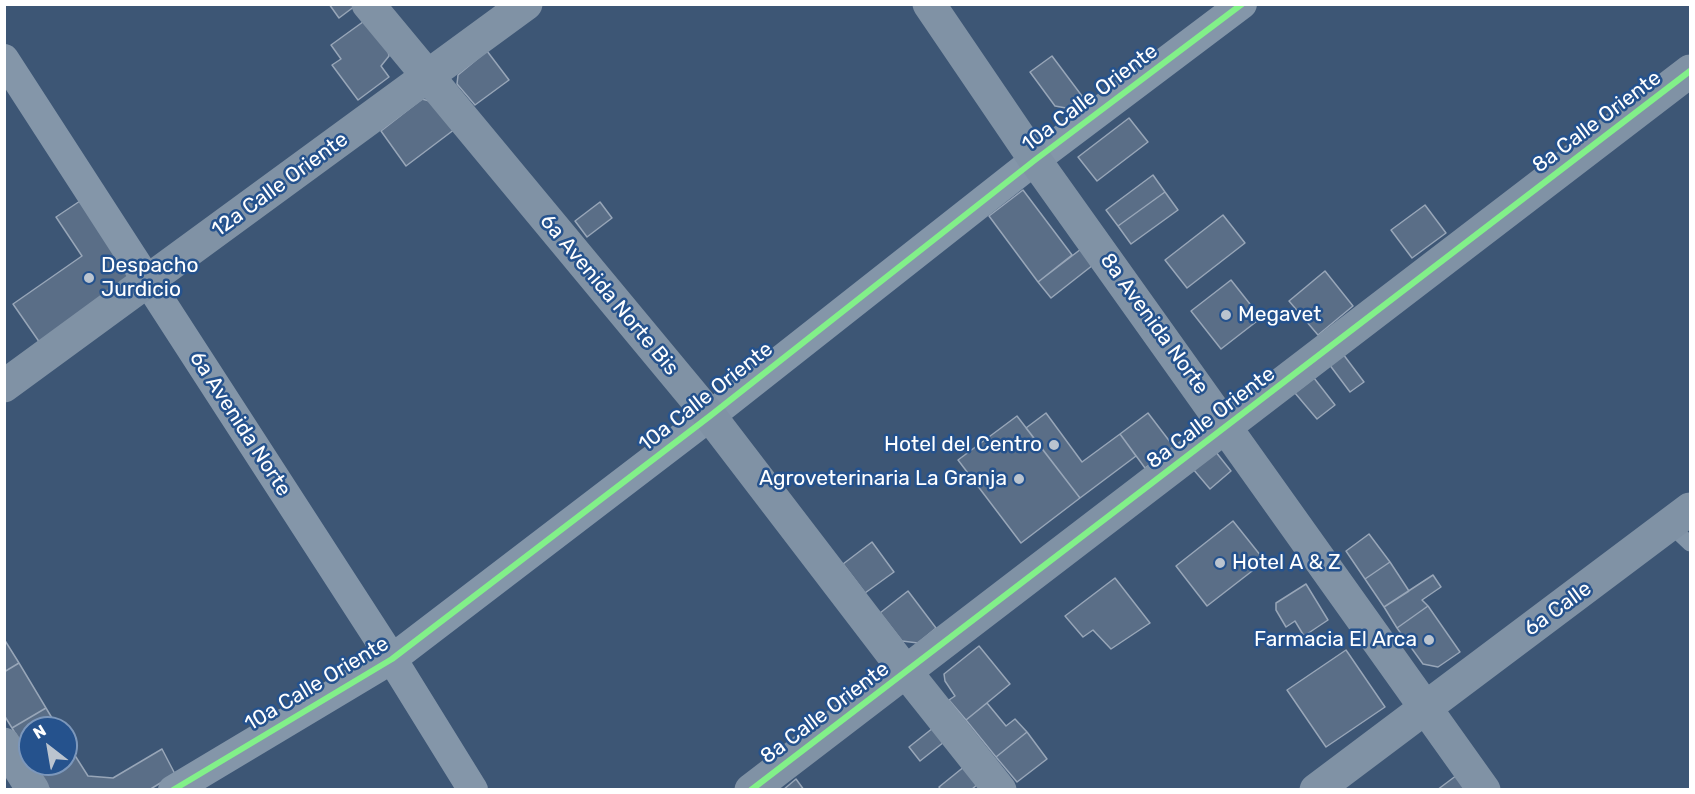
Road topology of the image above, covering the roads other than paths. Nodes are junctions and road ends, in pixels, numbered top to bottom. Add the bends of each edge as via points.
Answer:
1 (368, 4) edge
2 (526, 4) edge
3 (929, 4) edge
4 (1242, 4) edge
5 (4, 59) edge
6 (1690, 71) edge
7 (428, 76) junction
8 (1035, 160) junction
9 (148, 282) junction
10 (4, 386) edge
11 (710, 416) junction
12 (1228, 426) junction
13 (1684, 526) edge
14 (393, 659) junction
15 (906, 672) junction
16 (1425, 707) junction
17 (4, 744) edge
18 (33, 789) edge
19 (173, 789) edge
20 (473, 789) edge
21 (751, 789) edge
22 (1000, 789) edge
23 (1316, 789) edge
24 (1485, 789) edge

1 - 7 street, 6a Avenida Norte Bis
2 - 7 street, 12a Calle Oriente
3 - 8 street, 8a Avenida Norte
4 - 8 street, 10a Calle Oriente
5 - 9 street, 6a Avenida Norte
6 - 12 street, 8a Calle Oriente
7 - 9 street, 12a Calle Oriente
7 - 11 street, 6a Avenida Norte Bis
8 - 11 street, 10a Calle Oriente
8 - 12 street, 8a Avenida Norte
9 - 10 street, 12a Calle Oriente
9 - 14 street, 6a Avenida Norte
11 - 14 street, 10a Calle Oriente
11 - 15 street, 6a Avenida Norte Bis
12 - 15 street, 8a Calle Oriente
12 - 16 street, 8a Avenida Norte
13 - 16 street, 6a Calle
14 - 19 street, 10a Calle Oriente
14 - 20 street, 6a Avenida Norte
15 - 21 street, 8a Calle Oriente
15 - 22 street, 6a Avenida Norte Bis
16 - 23 street, 6a Calle
16 - 24 street, 8a Avenida Norte
17 - 18 street

